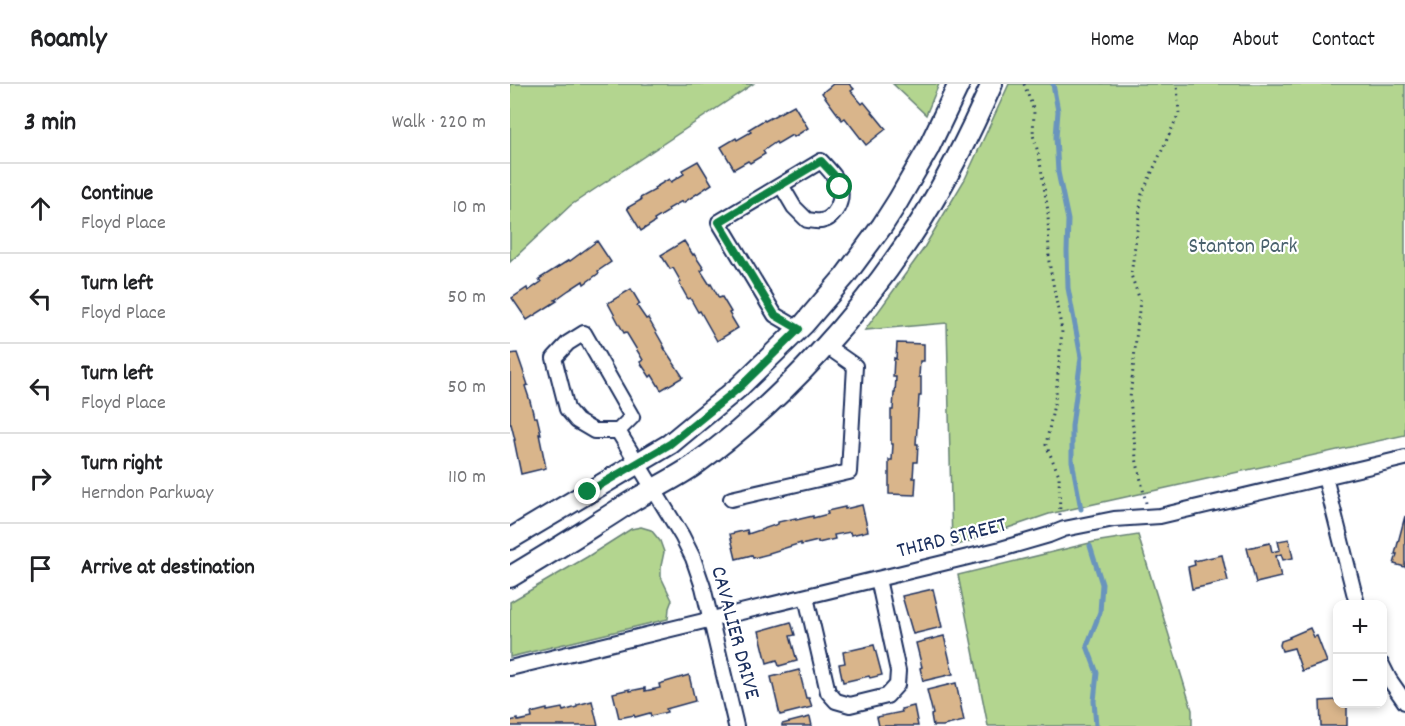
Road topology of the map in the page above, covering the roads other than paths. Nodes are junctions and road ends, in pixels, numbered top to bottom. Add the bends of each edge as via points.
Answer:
1 (959, 84) edge
2 (992, 84) edge
3 (781, 185) junction
4 (799, 329) junction
5 (825, 345) junction
6 (618, 431) junction
7 (1405, 458) edge
8 (638, 464) junction
9 (1325, 477) junction
10 (654, 490) junction
11 (731, 499) dead end
12 (510, 539) edge
13 (510, 577) edge
14 (878, 579) junction
15 (806, 597) junction
16 (1356, 600) edge
17 (711, 618) junction
18 (510, 668) edge
19 (1387, 674) edge
20 (1405, 702) edge
21 (736, 726) edge

1 - 4 main road via 928,148 882,226
2 - 5 main road via 922,219 874,288
3 - 3 street via 807,220 823,221 835,213 841,202 840,187 821,161
3 - 4 street via 719,222 775,315
4 - 8 main road via 717,407
5 - 10 main road via 785,388 716,448
5 - 11 street via 855,366 849,472
6 - 6 street via 632,417 584,333 554,358 567,409 594,431
6 - 8 street, CAVALIER DRIVE
7 - 9 street, THIRD STREET
8 - 10 street, CAVALIER DRIVE
8 - 12 main road
9 - 14 street, THIRD STREET via 1160,516 1114,519 1064,529
9 - 16 street
10 - 13 main road
10 - 17 street, CAVALIER DRIVE via 693,558
14 - 15 street, THIRD STREET
14 - 15 street via 898,671 897,685 887,696 850,705 836,701 828,692
15 - 17 street, THIRD STREET
17 - 18 street, THIRD STREET
17 - 21 street, CAVALIER DRIVE
19 - 20 street

